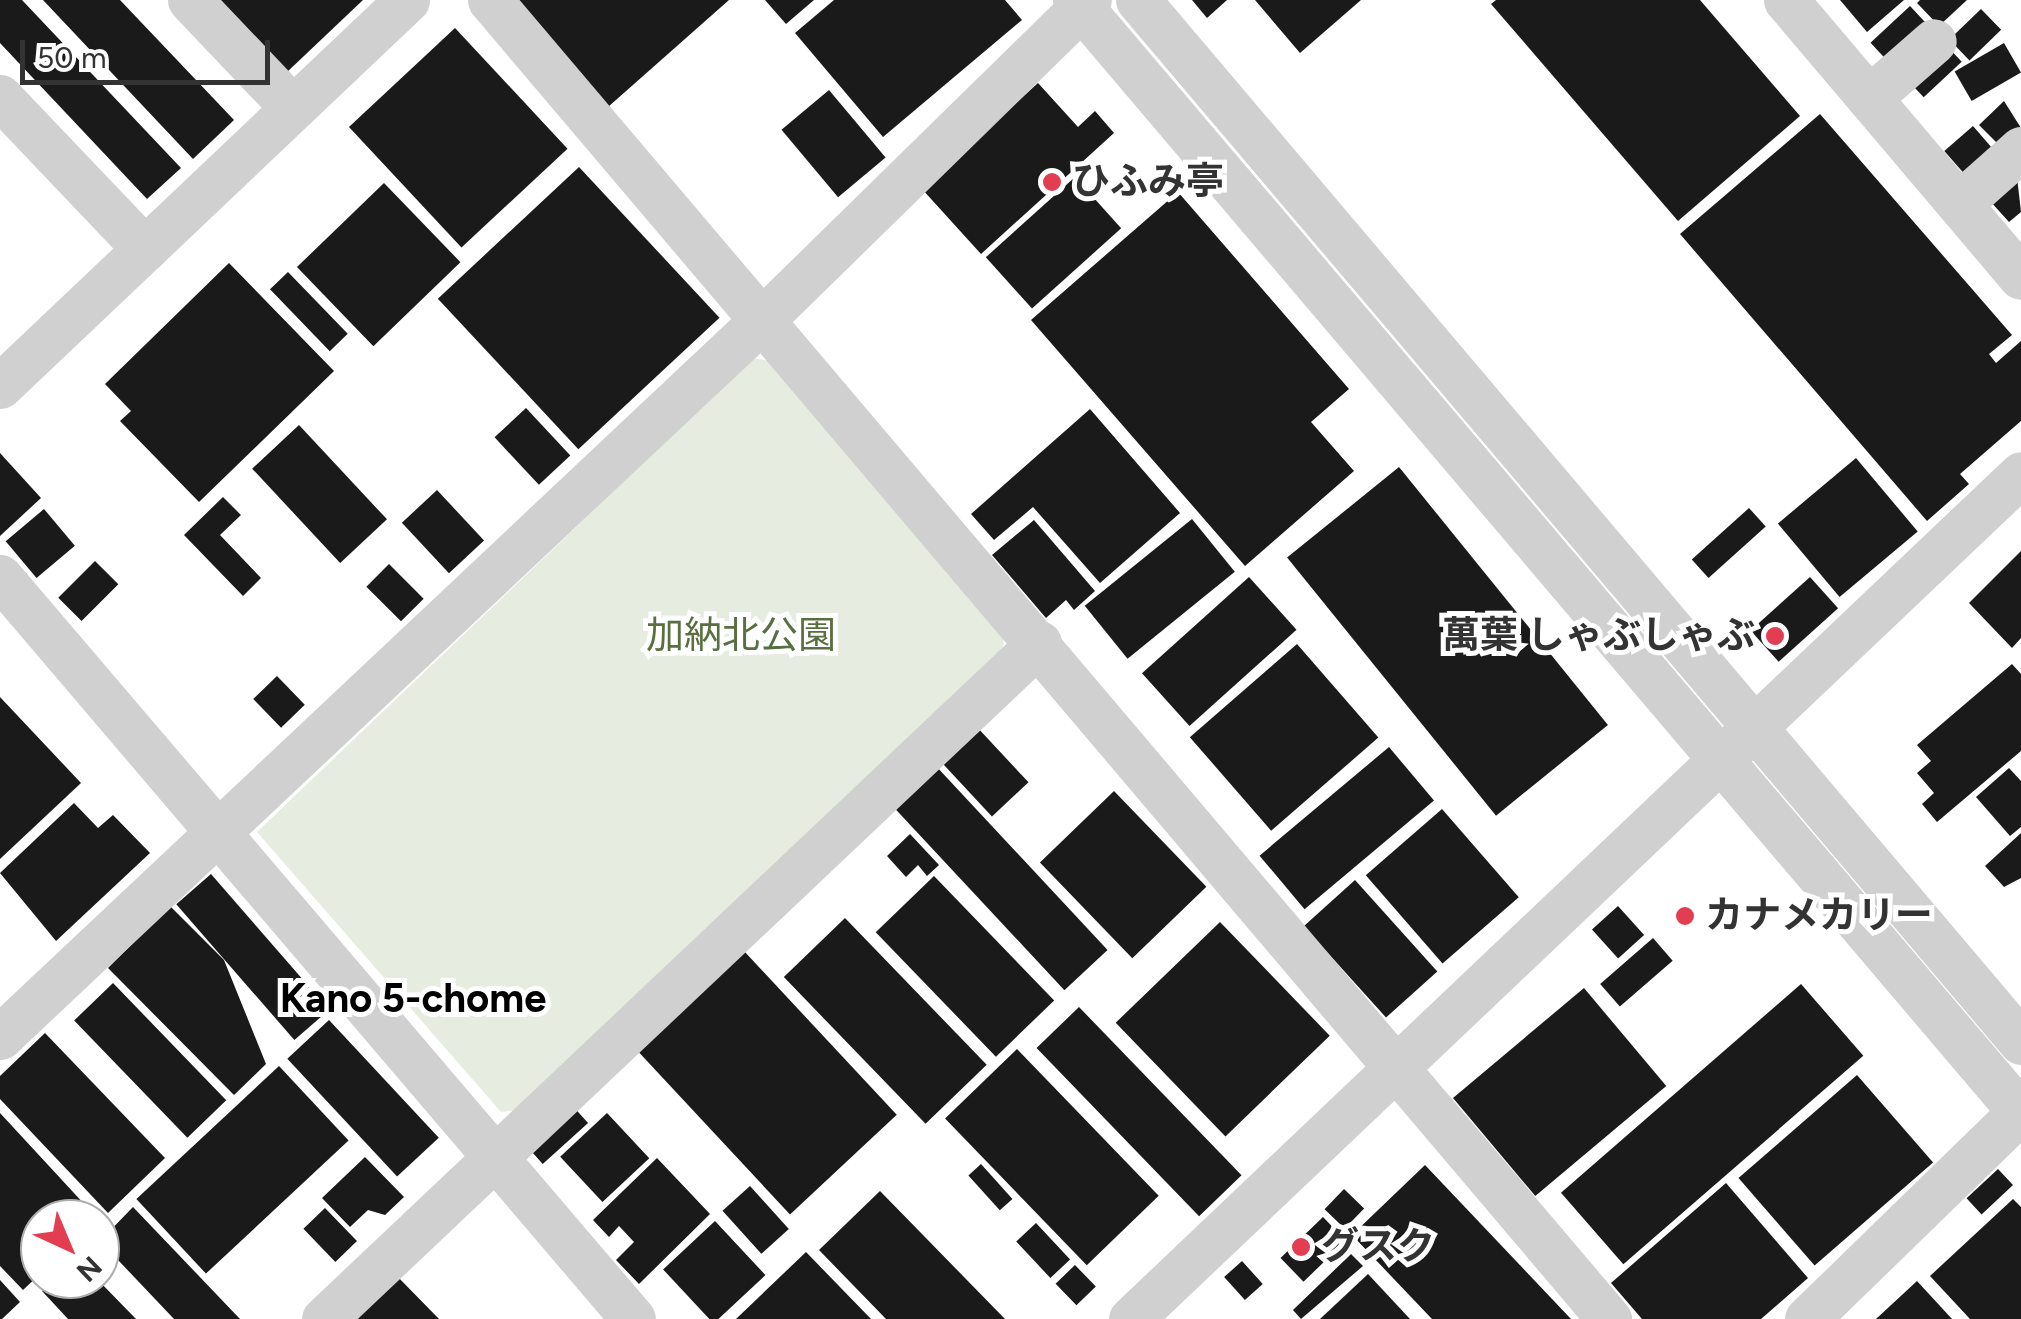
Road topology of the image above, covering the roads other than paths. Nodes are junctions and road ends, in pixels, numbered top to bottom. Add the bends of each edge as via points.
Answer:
1 (190, 0) edge
2 (406, 0) edge
3 (490, 0) edge
4 (1138, 0) edge
5 (1786, 0) edge
6 (1082, 2) edge
7 (1934, 41) dead end
8 (0, 97) edge
9 (1868, 98) junction
10 (293, 108) junction
11 (2021, 149) edge
12 (1959, 204) junction
13 (145, 248) junction
14 (2021, 278) edge
15 (763, 319) junction
16 (0, 386) edge
17 (2021, 474) edge
18 (0, 577) edge
19 (1039, 643) junction
20 (1754, 729) junction
21 (1721, 758) junction
22 (216, 834) junction
23 (0, 1037) edge
24 (2021, 1042) edge
25 (1397, 1064) junction
26 (2021, 1112) edge
27 (496, 1156) junction
28 (324, 1319) edge
29 (633, 1319) edge
30 (1131, 1319) edge
31 (1610, 1319) edge
32 (1807, 1319) edge

1 - 10 street
2 - 10 street
3 - 15 street
4 - 20 street
5 - 9 street
6 - 15 street
6 - 21 street
7 - 9 street
8 - 13 street
9 - 12 street
10 - 13 street
11 - 12 street
12 - 14 street
13 - 16 street
15 - 19 street
15 - 22 street
17 - 20 street
18 - 22 street
19 - 25 street
19 - 27 street
20 - 21 street
20 - 24 street
21 - 25 street
21 - 26 street
22 - 23 street
22 - 27 street
25 - 30 street
25 - 31 street
26 - 32 street
27 - 28 street
27 - 29 street

